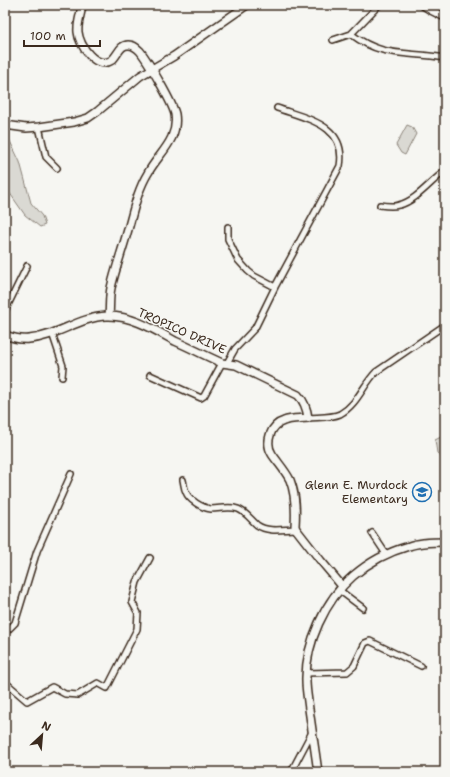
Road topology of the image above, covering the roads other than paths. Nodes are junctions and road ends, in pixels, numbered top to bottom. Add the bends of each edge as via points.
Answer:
1 (82, 5) edge
2 (246, 5) edge
3 (380, 5) edge
4 (423, 5) edge
5 (445, 17) edge
6 (351, 34) junction
7 (333, 40) dead end
8 (445, 58) edge
9 (152, 69) junction
10 (277, 108) dead end
11 (5, 125) edge
12 (39, 127) junction
13 (57, 168) dead end
14 (445, 171) edge
15 (380, 205) dead end
16 (228, 226) dead end
17 (27, 266) dead end
18 (275, 287) junction
19 (5, 294) edge
20 (12, 297) junction
21 (5, 312) edge
22 (109, 316) junction
23 (445, 325) edge
24 (52, 333) junction
25 (5, 335) edge
26 (224, 363) junction
27 (150, 375) dead end
28 (62, 376) dead end
29 (308, 418) junction
30 (71, 474) dead end
31 (183, 480) dead end
32 (296, 529) junction
33 (372, 533) dead end
34 (445, 542) edge
35 (386, 554) junction
36 (150, 558) dead end
37 (341, 588) junction
38 (363, 608) dead end
39 (5, 633) edge
40 (421, 666) dead end
41 (307, 673) junction
42 (5, 682) edge
43 (312, 732) junction
44 (291, 772) edge
45 (318, 772) edge

1 - 9 street via 78,31 89,55 105,63 124,46 133,45
2 - 9 street
3 - 6 street
4 - 5 street
6 - 7 street
6 - 8 street via 365,44 384,52
9 - 12 street via 88,118
9 - 22 street via 173,107 175,122 168,147 148,173 137,197 111,289
10 - 18 street via 327,128 338,142 341,156 338,171
11 - 12 street
12 - 13 street via 46,157
14 - 15 street via 399,206
16 - 18 street via 228,239 238,260 254,276
17 - 20 street
18 - 26 street via 255,328
19 - 20 street
20 - 21 street
22 - 24 street, TROPICO DRIVE via 87,319
22 - 26 street, TROPICO DRIVE via 145,325
23 - 29 street via 376,372 351,406 340,414
24 - 25 street, TROPICO DRIVE via 28,339 16,339
24 - 28 street via 63,366
26 - 27 street via 201,398
26 - 29 street, TROPICO DRIVE via 236,365 298,396 307,408
29 - 32 street via 280,422 274,427 269,438 272,454 287,474 293,488
30 - 39 street via 37,551 15,623
31 - 32 street via 188,496 203,506 210,509 238,509 257,525 269,530
32 - 37 street
33 - 35 street
34 - 35 street via 410,545
35 - 37 street via 372,561
36 - 42 street via 138,582 132,602 138,612 137,630 107,688 98,683 78,695 64,694 52,687 27,701
37 - 38 street
37 - 41 street via 322,616 312,639
40 - 41 street via 370,641 365,643 354,666 347,672
41 - 43 street
43 - 44 street
43 - 45 street

